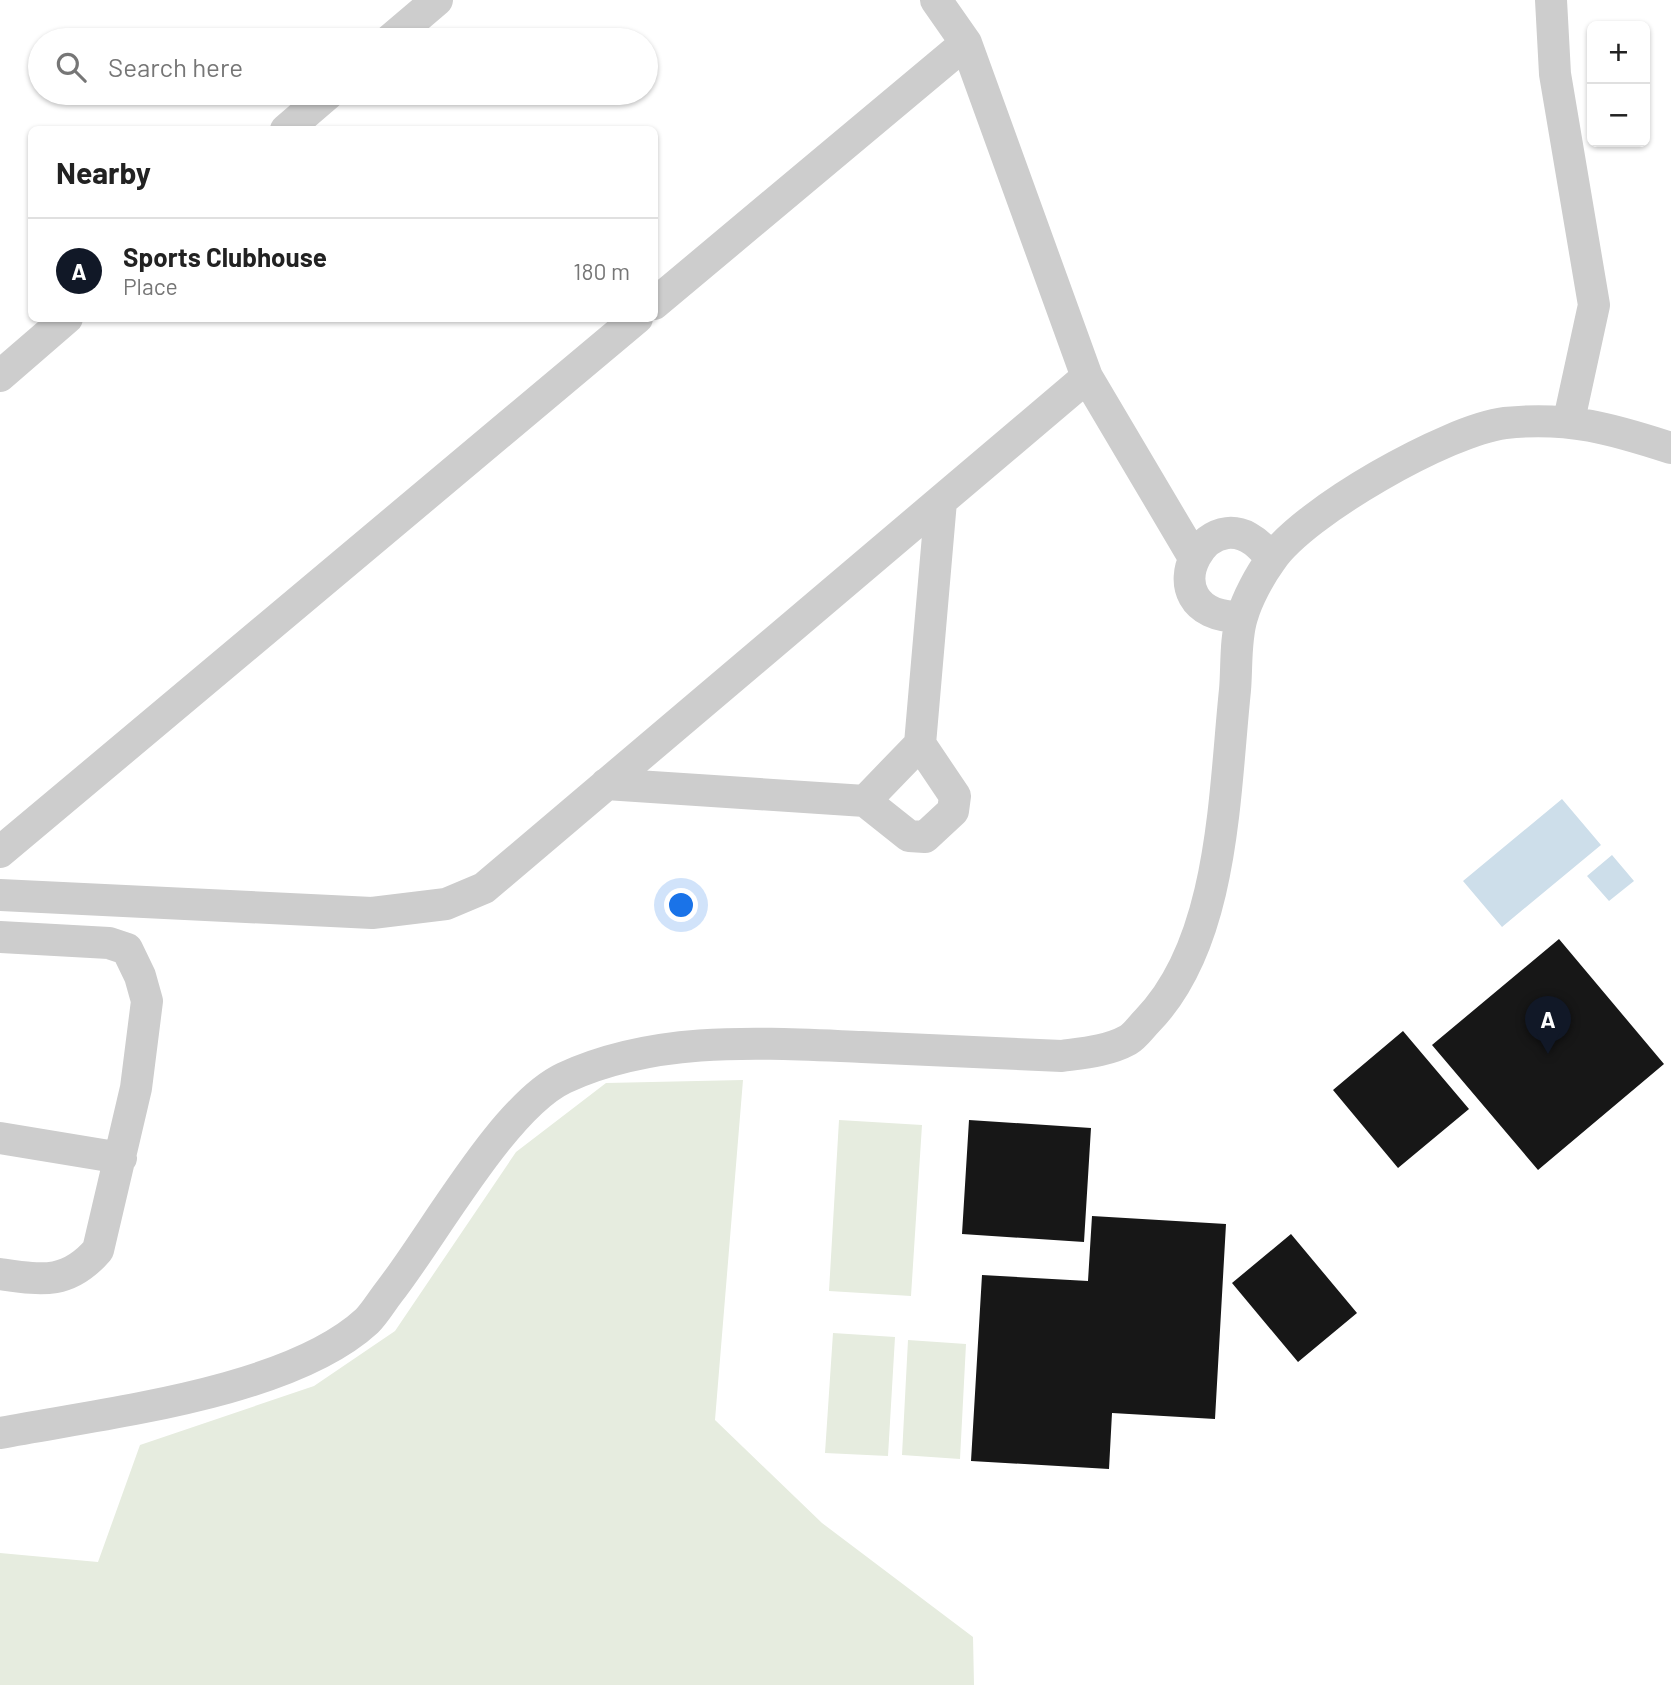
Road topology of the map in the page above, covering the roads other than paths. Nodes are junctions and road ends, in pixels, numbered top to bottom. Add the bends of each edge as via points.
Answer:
1 (437, 0) edge
2 (936, 0) edge
3 (1551, 0) edge
4 (404, 28) edge
5 (966, 43) junction
6 (315, 105) edge
7 (291, 126) edge
8 (658, 301) edge
9 (62, 322) edge
10 (633, 322) edge
11 (0, 376) edge
12 (1087, 377) junction
13 (1569, 420) junction
14 (1671, 448) edge
15 (941, 501) junction
16 (1193, 556) junction
17 (1271, 559) junction
18 (1241, 617) junction
19 (920, 744) junction
20 (606, 784) junction
21 (865, 801) junction
22 (0, 852) edge
23 (0, 895) edge
24 (0, 937) edge
25 (0, 1138) edge
26 (121, 1158) junction
27 (0, 1273) edge
28 (0, 1433) edge

1 - 4 street
2 - 5 street
3 - 13 street via 1555,74 1594,305
5 - 8 street
5 - 12 street
6 - 7 street
9 - 11 street
10 - 22 street
12 - 15 street
12 - 16 street
13 - 14 street
13 - 17 street via 1503,424 1449,441 1344,498
15 - 19 street
15 - 20 street
16 - 17 street via 1205,541 1223,533 1242,534 1260,543
16 - 18 street via 1188,575 1192,593 1204,609 1222,617
17 - 18 street
18 - 28 street via 1218,859 1181,978 1129,1039 1098,1051 1062,1056 785,1044 682,1046 612,1058 560,1080 517,1113 367,1321 302,1364 222,1388
19 - 21 street
19 - 21 street via 955,796 953,811 925,837 909,836
20 - 21 street
20 - 23 street via 484,888 446,904 372,913
24 - 26 street via 109,943 127,949 147,1001
25 - 26 street
26 - 27 street via 98,1250 84,1266 60,1277 36,1279

